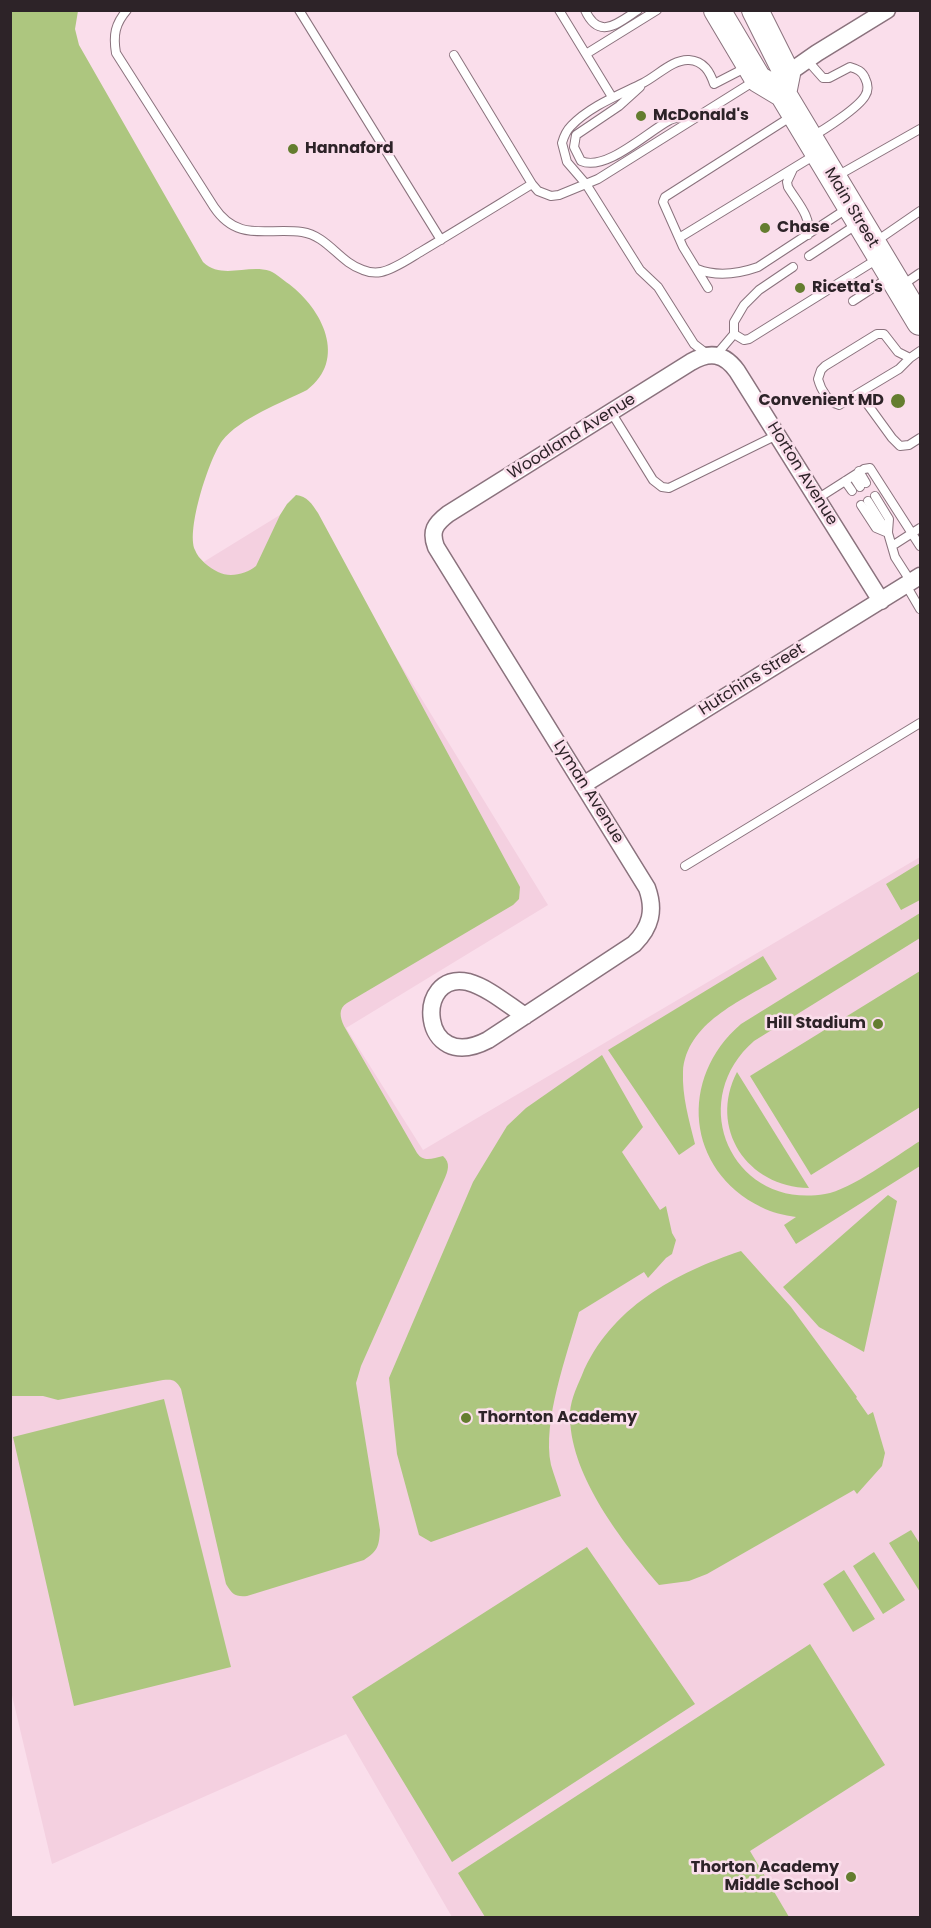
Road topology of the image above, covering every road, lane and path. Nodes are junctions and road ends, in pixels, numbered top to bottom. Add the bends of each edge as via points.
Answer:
1 (127, 10) edge
2 (299, 10) edge
3 (559, 10) edge
4 (585, 10) edge
5 (638, 10) edge
6 (657, 10) edge
7 (717, 10) edge
8 (755, 10) edge
9 (887, 10) edge
10 (770, 40) junction
11 (586, 54) junction
12 (454, 55) dead end
13 (807, 60) junction
14 (754, 72) junction
15 (644, 83) junction
16 (788, 94) junction
17 (612, 97) junction
18 (696, 116) junction
19 (921, 129) edge
20 (813, 146) junction
21 (793, 169) junction
22 (833, 179) junction
23 (532, 184) junction
24 (586, 184) junction
25 (921, 211) edge
26 (854, 215) junction
27 (808, 235) junction
28 (679, 238) junction
29 (441, 240) junction
30 (809, 256) dead end
31 (886, 266) junction
32 (793, 267) dead end
33 (697, 269) junction
34 (921, 273) edge
35 (708, 288) dead end
36 (853, 302) dead end
37 (918, 313) edge
38 (734, 334) junction
39 (921, 351) edge
40 (713, 355) junction
41 (910, 358) junction
42 (860, 394) junction
43 (611, 412) junction
44 (777, 435) junction
45 (921, 438) edge
46 (852, 476) junction
47 (817, 499) junction
48 (921, 528) edge
49 (433, 530) joint
50 (888, 533) junction
51 (912, 533) junction
52 (892, 546) junction
53 (921, 546) edge
54 (913, 581) edge
55 (881, 601) junction
56 (921, 609) edge
57 (921, 723) edge
58 (583, 784) junction
59 (685, 866) dead end
60 (525, 1016) junction

1 - 29 lane via 116,25 116,53 229,224 255,231 304,232 323,240 354,266 372,272 391,268
2 - 29 lane
3 - 11 lane
4 - 5 lane via 595,25 603,28
6 - 11 lane
7 - 14 main road, Main Street
8 - 10 main road, Main Street
9 - 13 street
10 - 13 street
10 - 16 main road, Main Street
11 - 17 lane
12 - 23 lane
13 - 16 street
13 - 20 lane via 823,78 856,68 868,86 860,103 827,128
14 - 15 lane via 714,84 706,68 690,60 681,61
14 - 16 main road, Main Street
14 - 18 lane
15 - 17 lane
15 - 18 lane via 619,106 579,132 574,147 581,161 592,164 605,160 669,120
16 - 20 main road, Main Street
16 - 28 lane via 670,192 663,202
17 - 24 lane via 570,126 562,142 567,162
18 - 24 lane
19 - 22 lane
20 - 21 lane
20 - 22 main road, Main Street
21 - 27 lane via 788,187 806,216
21 - 28 lane
22 - 26 main road, Main Street
23 - 24 lane via 551,196
23 - 29 lane
24 - 40 lane via 640,270 658,287 694,344
25 - 31 lane
26 - 27 lane
26 - 30 lane
26 - 31 main road, Main Street
27 - 33 lane via 747,271 721,274
28 - 33 lane
31 - 34 lane
31 - 36 lane
31 - 37 main road, Main Street
31 - 38 lane via 749,339
32 - 38 lane via 744,305 734,322
33 - 35 lane
38 - 40 lane
39 - 41 lane
40 - 43 street, Woodland Avenue via 691,362
40 - 44 street, Horton Avenue via 731,363
41 - 42 lane
41 - 42 lane via 898,352 884,334 877,334 821,370 820,385 834,404 844,404
42 - 45 lane via 895,442 905,447
43 - 44 lane via 653,480 669,488
43 - 49 street, Woodland Avenue via 448,514
44 - 47 street, Horton Avenue
46 - 46 lane via 859,487
46 - 47 lane
46 - 51 lane via 868,467 872,469
47 - 55 street, Horton Avenue
48 - 51 lane
49 - 58 street, Lyman Avenue via 440,554
50 - 50 lane via 889,519 868,501 876,528
50 - 52 lane
51 - 52 lane
51 - 53 lane
52 - 54 lane via 895,557
54 - 55 street, Hutchins Street
54 - 56 lane
55 - 58 street, Hutchins Street
57 - 59 lane
58 - 60 street, Lyman Avenue via 647,888 651,919 634,944
60 - 60 street, Lyman Avenue via 482,988 462,981 441,989 430,1012 436,1034 443,1042 464,1047 488,1041

